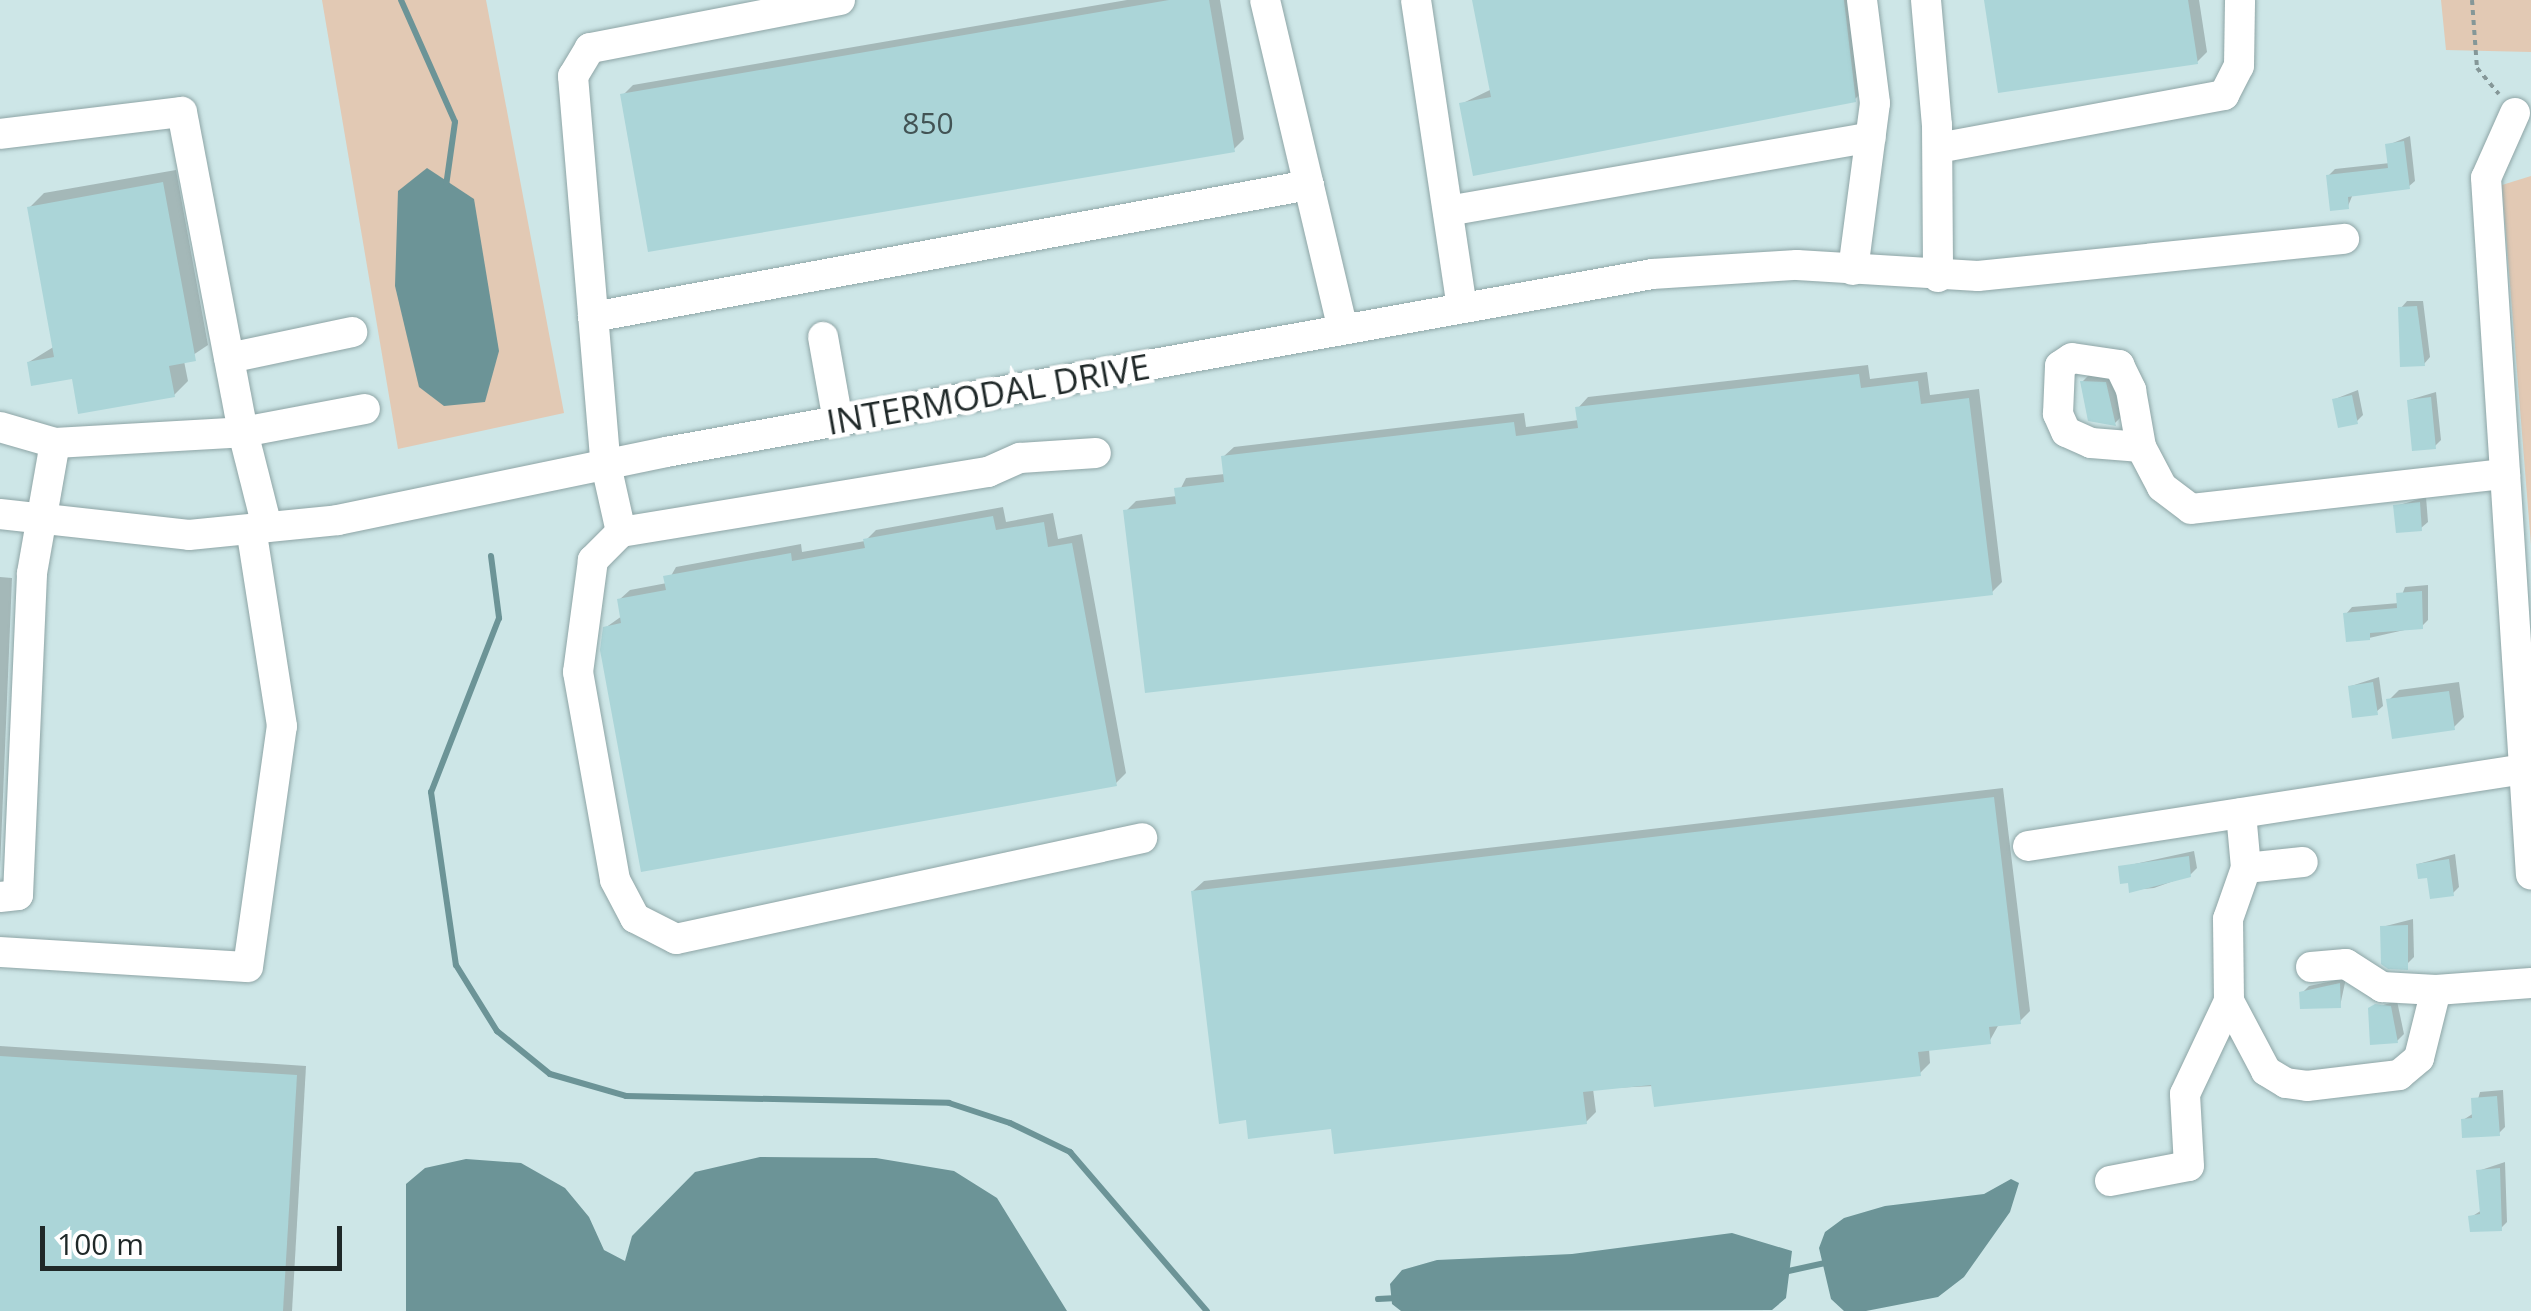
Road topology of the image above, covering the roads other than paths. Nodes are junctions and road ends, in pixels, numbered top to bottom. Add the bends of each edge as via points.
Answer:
1 (840, 0) edge
2 (1265, 0) edge
3 (1416, 0) edge
4 (1862, 0) edge
5 (1926, 0) edge
6 (2240, 0) edge
7 (2515, 113) road end
8 (0, 134) edge
9 (1871, 137) junction
10 (1938, 148) junction
11 (1309, 184) junction
12 (1448, 212) junction
13 (2344, 240) dead end
14 (1853, 270) junction
15 (1938, 278) junction
16 (1462, 308) junction
17 (594, 317) junction
18 (1343, 330) junction
19 (352, 332) dead end
20 (823, 337) dead end
21 (229, 358) junction
22 (366, 409) dead end
23 (838, 421) junction
24 (0, 427) edge
25 (243, 432) junction
26 (56, 443) junction
27 (2141, 447) dead end
28 (1096, 453) dead end
29 (606, 464) junction
30 (2506, 474) junction
31 (0, 514) edge
32 (44, 522) junction
33 (259, 528) junction
34 (622, 532) junction
35 (2524, 769) junction
36 (2241, 813) junction
37 (1142, 838) dead end
38 (2028, 846) dead end
39 (2303, 862) dead end
40 (2246, 868) junction
41 (2531, 875) edge
42 (0, 896) edge
43 (0, 952) edge
44 (2311, 967) dead end
45 (2531, 982) edge
46 (2436, 990) junction
47 (2229, 1001) junction
48 (2110, 1181) dead end

1 - 17 street via 590,48 573,76
2 - 11 street
3 - 12 street
4 - 9 street via 1873,62
5 - 10 street
6 - 10 street via 2240,66 2224,94
7 - 30 street via 2486,178
8 - 21 street via 182,112
9 - 12 street
9 - 14 street
10 - 15 street
11 - 17 street
11 - 18 street
12 - 16 street
13 - 15 street, INTERMODAL DRIVE
14 - 15 street, INTERMODAL DRIVE
14 - 16 street, INTERMODAL DRIVE via 1798,265 1652,274
16 - 18 street, INTERMODAL DRIVE
17 - 29 street
18 - 23 street, INTERMODAL DRIVE
19 - 21 street
20 - 23 street
21 - 25 street
22 - 25 street
23 - 29 street, INTERMODAL DRIVE
24 - 26 street
25 - 26 street
25 - 33 street
26 - 32 street
27 - 30 street via 2162,486 2191,509
28 - 34 street via 1020,458 988,472
29 - 33 street, INTERMODAL DRIVE via 338,520
29 - 34 street
30 - 35 street
31 - 32 street, INTERMODAL DRIVE
32 - 33 street, INTERMODAL DRIVE via 189,536
32 - 42 street via 32,573 18,895
33 - 43 street via 282,726 248,967
34 - 37 street via 593,560 578,672 615,880 635,918 676,939
35 - 36 street
35 - 41 street
36 - 38 street
36 - 40 street
39 - 40 street
40 - 47 street via 2228,919
44 - 46 street via 2346,964 2382,987
45 - 46 street
46 - 47 street via 2419,1058 2399,1075 2308,1086 2286,1083 2266,1070
47 - 48 street via 2185,1094 2188,1166

